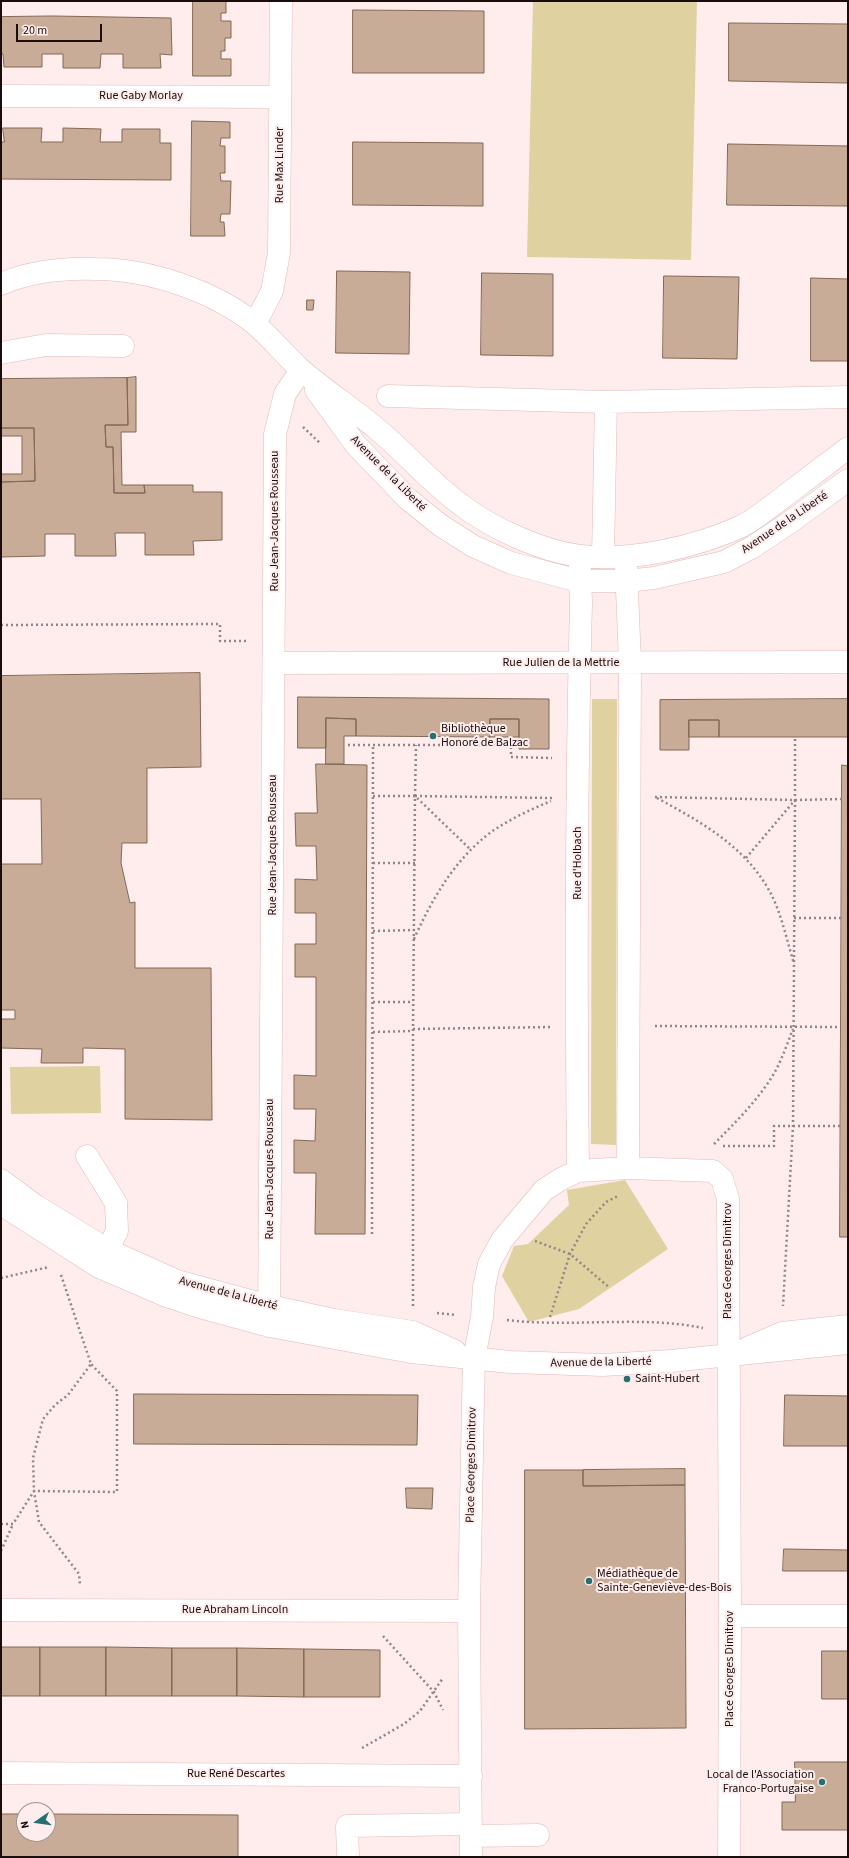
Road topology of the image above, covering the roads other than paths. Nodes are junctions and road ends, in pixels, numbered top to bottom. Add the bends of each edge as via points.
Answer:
1 (281, 1) edge
2 (1, 96) edge
3 (280, 97) junction
4 (1, 284) edge
5 (255, 324) junction
6 (122, 346) dead end
7 (1, 353) edge
8 (301, 370) junction
9 (388, 396) dead end
10 (848, 397) edge
11 (606, 402) junction
12 (848, 448) edge
13 (848, 480) edge
14 (580, 556) junction
15 (603, 556) junction
16 (626, 556) junction
17 (579, 581) junction
18 (627, 581) junction
19 (848, 662) edge
20 (274, 663) junction
21 (630, 663) junction
22 (579, 664) junction
23 (87, 1156) dead end
24 (628, 1168) junction
25 (578, 1171) junction
26 (1, 1180) edge
27 (1, 1204) edge
28 (97, 1259) junction
29 (270, 1316) junction
30 (848, 1326) edge
31 (848, 1343) edge
32 (727, 1356) junction
33 (474, 1359) junction
34 (1, 1610) edge
35 (469, 1611) junction
36 (730, 1616) junction
37 (848, 1616) edge
38 (1, 1773) edge
39 (471, 1776) junction
40 (471, 1830) junction
41 (538, 1835) dead end
42 (348, 1857) edge
43 (471, 1857) edge
44 (729, 1857) edge

1 - 3 street, Rue Max Linder
2 - 3 street, Rue Gaby Morlay
3 - 5 street, Rue Max Linder via 279,253 272,291
4 - 5 street, Avenue de la Liberté via 41,272 73,268 135,272 165,279 196,291
5 - 8 street, Avenue de la Liberté
6 - 7 street via 46,345
8 - 14 street, Avenue de la Liberté via 378,429 430,479 486,522 521,539
8 - 17 street, Avenue de la Liberté via 356,445 408,499 440,525 473,546 511,563
8 - 20 street, Rue Jean-Jacques Rousseau via 285,394 275,434
9 - 11 street
10 - 11 street
11 - 15 street
12 - 16 street, Avenue de la Liberté via 771,507 743,525 682,546
13 - 18 street, Avenue de la Liberté via 758,544 724,562 654,578
14 - 15 street, Avenue de la Liberté
14 - 17 street, Rue d'Holbach
15 - 16 street, Avenue de la Liberté
16 - 18 street
17 - 18 street, Avenue de la Liberté
17 - 22 street, Rue d'Holbach
18 - 21 street
19 - 21 street, Rue Julien de la Mettrie
20 - 22 street, Rue Julien de la Mettrie
20 - 29 street, Rue Jean-Jacques Rousseau
21 - 22 street, Rue Julien de la Mettrie
21 - 24 street
22 - 25 street, Rue d'Holbach
23 - 28 street via 116,1203 117,1231
24 - 25 street, Place Georges Dimitrov
24 - 32 street, Place Georges Dimitrov via 713,1171 722,1179 728,1199
25 - 33 street, Place Georges Dimitrov via 544,1190 502,1240 489,1264
26 - 28 street, Avenue de la Liberté via 36,1206
27 - 28 street, Avenue de la Liberté
28 - 29 street, Avenue de la Liberté via 177,1299
29 - 33 street, Avenue de la Liberté via 410,1352
29 - 33 street, Avenue de la Liberté via 334,1320 413,1332
30 - 32 street, Avenue de la Liberté via 782,1333
31 - 32 street, Avenue de la Liberté
32 - 33 street, Avenue de la Liberté via 603,1365
32 - 36 street, Place Georges Dimitrov
33 - 35 street, Place Georges Dimitrov
34 - 35 street, Rue Abraham Lincoln
35 - 39 street, Place Georges Dimitrov
36 - 37 street
36 - 44 street, Place Georges Dimitrov
38 - 39 street, Rue René Descartes
39 - 40 street, Place Georges Dimitrov
40 - 41 street
40 - 42 street via 347,1826
40 - 43 street, Place Georges Dimitrov

